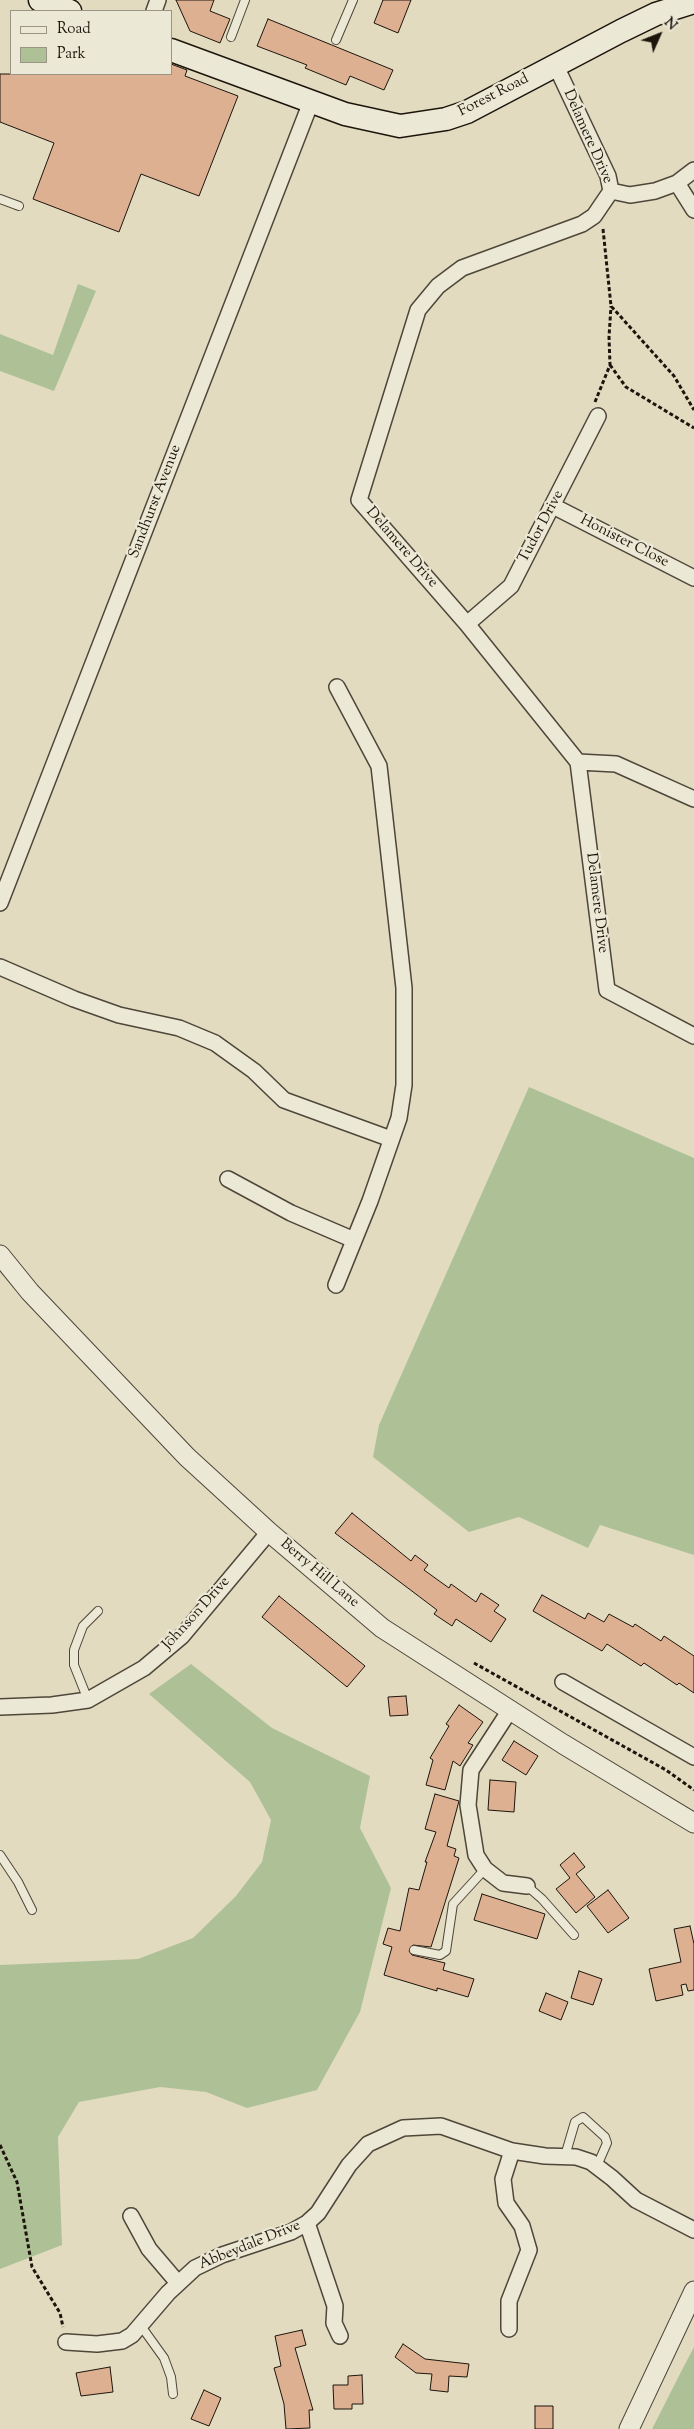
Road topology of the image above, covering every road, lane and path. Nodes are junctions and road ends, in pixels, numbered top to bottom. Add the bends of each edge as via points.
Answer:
1 (40, 0) edge
2 (245, 0) edge
3 (353, 0) edge
4 (694, 2) edge
5 (67, 10) edge
6 (231, 37) dead end
7 (336, 40) dead end
8 (172, 50) edge
9 (555, 64) junction
10 (311, 102) junction
11 (694, 170) edge
12 (677, 183) junction
13 (611, 191) junction
14 (0, 199) edge
15 (19, 206) dead end
16 (694, 210) edge
17 (594, 216) junction
18 (611, 306) junction
19 (610, 365) junction
20 (694, 410) edge
21 (598, 416) joint
22 (694, 428) edge
23 (553, 506) junction
24 (694, 578) edge
25 (468, 624) junction
26 (337, 687) dead end
27 (578, 762) junction
28 (694, 799) edge
29 (0, 903) edge
30 (0, 967) edge
31 (694, 1036) edge
32 (391, 1139) junction
33 (228, 1179) dead end
34 (354, 1240) junction
35 (0, 1255) edge
36 (336, 1285) dead end
37 (269, 1532) junction
38 (98, 1611) dead end
39 (473, 1663) dead end
40 (563, 1682) dead end
41 (88, 1700) junction
42 (0, 1707) edge
43 (510, 1710) junction
44 (694, 1757) edge
45 (694, 1790) edge
46 (694, 1824) edge
47 (0, 1855) edge
48 (485, 1868) junction
49 (527, 1886) joint
50 (32, 1910) dead end
51 (574, 1935) dead end
52 (414, 1950) dead end
53 (0, 2145) edge
54 (512, 2151) junction
55 (565, 2156) junction
56 (596, 2166) junction
57 (130, 2216) dead end
58 (307, 2223) junction
59 (694, 2230) edge
60 (178, 2283) junction
61 (692, 2301) edge
62 (141, 2326) junction
63 (509, 2329) dead end
64 (340, 2336) dead end
65 (66, 2342) joint
66 (174, 2394) dead end
67 (629, 2429) edge

1 - 5 main road
2 - 6 lane
3 - 7 lane
4 - 9 main road, Forest Road via 656,14
8 - 10 main road, Forest Road
9 - 10 main road, Forest Road via 467,112 420,124 400,126 370,121
9 - 13 street, Delamere Drive via 608,176
10 - 29 street, Sandhurst Avenue
11 - 12 street
12 - 13 street via 655,191 630,194
12 - 16 street
13 - 17 street, Delamere Drive
14 - 15 lane
17 - 18 path via 604,232
17 - 25 street, Delamere Drive via 582,224 462,268 438,286 418,310 360,500
18 - 19 path
18 - 20 path via 674,376
19 - 21 path via 595,400
19 - 22 path via 626,386
21 - 23 street, Tudor Drive
23 - 24 street, Honister Close
23 - 25 street, Tudor Drive via 511,586
25 - 27 street, Delamere Drive
26 - 32 street via 379,766 392,872 404,988 404,1085 399,1118
27 - 28 street via 616,764
27 - 31 street, Delamere Drive via 607,990
30 - 32 street via 119,1015 179,1028 215,1043 254,1071 284,1100
32 - 34 street
33 - 34 street via 291,1213
34 - 36 street
35 - 37 street, Berry Hill Lane via 30,1292 187,1456
37 - 41 street, Johnson Drive via 182,1636 144,1668
37 - 43 street, Berry Hill Lane via 382,1628
38 - 41 lane via 83,1626 74,1650 74,1665
39 - 45 path via 649,1761
40 - 44 street
41 - 42 street, Johnson Drive
43 - 46 street, Berry Hill Lane
43 - 48 street via 471,1770 468,1805 472,1839 476,1855
47 - 50 lane
48 - 49 street via 503,1883
48 - 52 lane via 453,1904 446,1951 440,1955
49 - 51 lane
53 - 65 path via 17,2182 32,2267 60,2314
54 - 55 street, Abbeydale Drive
54 - 58 street, Abbeydale Drive via 441,2126 403,2128 368,2144 349,2165 318,2213
54 - 63 street via 503,2179 506,2204 522,2226 529,2250 509,2302
55 - 56 street, Abbeydale Drive
55 - 56 lane via 576,2122 583,2117 605,2137 606,2143
56 - 59 street, Abbeydale Drive via 636,2200
57 - 60 street via 149,2249
58 - 60 street, Abbeydale Drive via 291,2232 222,2255 195,2268
58 - 64 street via 335,2306 334,2322
60 - 62 street, Abbeydale Drive
61 - 67 street
62 - 65 street, Abbeydale Drive via 122,2341 97,2344
62 - 66 lane via 164,2358

